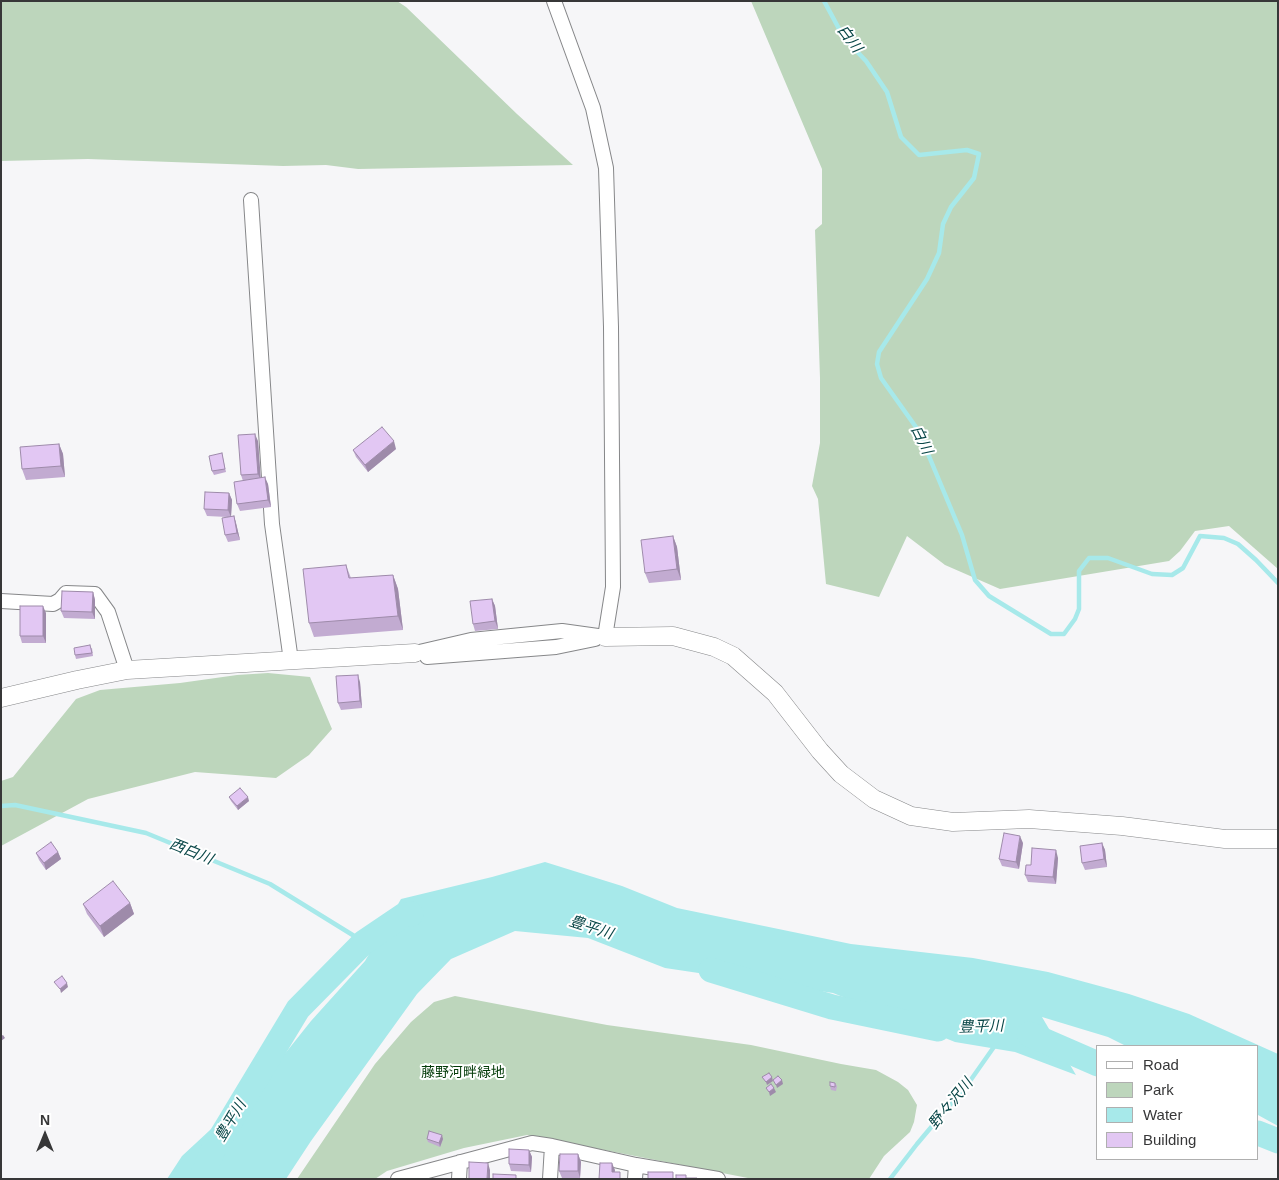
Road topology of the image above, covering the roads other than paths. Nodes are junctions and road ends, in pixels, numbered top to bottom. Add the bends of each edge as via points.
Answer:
1 (554, 1) edge
2 (250, 200) dead end
3 (1, 601) edge
4 (605, 637) junction
5 (415, 653) joint
6 (291, 660) junction
7 (127, 670) junction
8 (1, 698) edge
9 (1278, 839) edge
10 (552, 1146) junction
11 (460, 1162) junction
12 (636, 1172) edge
13 (398, 1179) edge
14 (460, 1179) edge
15 (550, 1179) edge
16 (718, 1179) edge

1 - 4 street via 593,108 606,168 613,587
2 - 6 street via 272,524
3 - 7 street via 53,604 66,593 95,594 108,612
4 - 5 street via 562,631 471,640
4 - 9 street via 673,636 714,646 733,656 775,693 841,774 874,799 911,816 953,822 1029,818 1225,838
5 - 6 street
6 - 7 street
7 - 8 street
10 - 11 street via 532,1143
10 - 12 street
10 - 15 street
11 - 13 street
11 - 14 street
12 - 16 street

